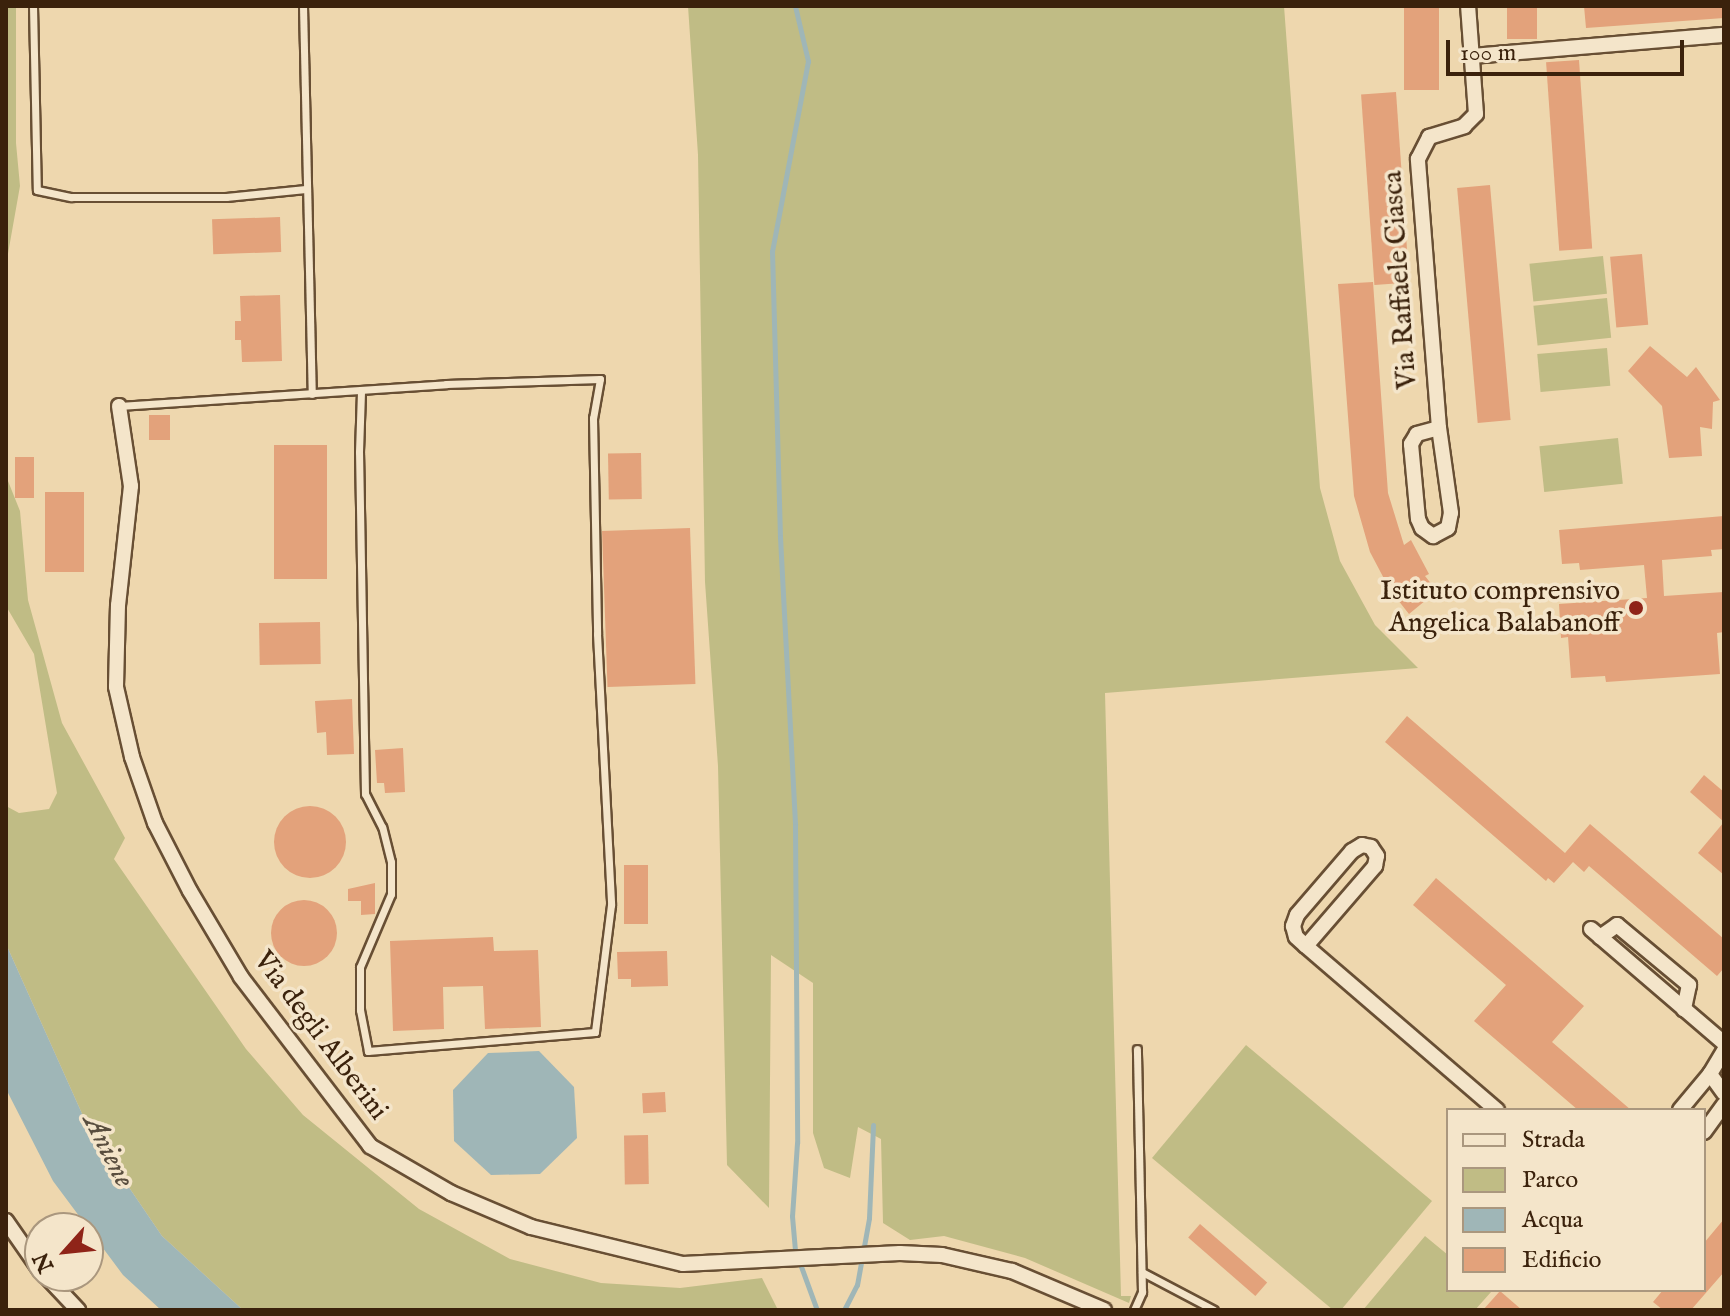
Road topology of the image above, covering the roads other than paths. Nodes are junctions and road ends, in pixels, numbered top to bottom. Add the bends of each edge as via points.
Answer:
1 (33, 6) edge
2 (303, 6) edge
3 (1468, 6) edge
4 (1724, 35) edge
5 (1473, 56) junction
6 (306, 189) junction
7 (361, 392) junction
8 (312, 394) junction
9 (119, 406) joint
10 (1439, 428) junction
11 (1306, 946) junction
12 (1684, 1009) junction
13 (1724, 1043) edge
14 (1137, 1049) dead end
15 (1724, 1051) edge
16 (1710, 1074) junction
17 (1724, 1093) edge
18 (1724, 1104) edge
19 (1495, 1108) edge
20 (1682, 1108) edge
21 (1706, 1129) edge
22 (6, 1221) edge
23 (24, 1247) edge
24 (1142, 1272) junction
25 (61, 1292) edge
26 (78, 1310) edge
27 (1104, 1310) edge
28 (1134, 1310) edge
29 (1214, 1310) edge

1 - 6 lane via 37,190 71,197 226,197
2 - 6 lane
3 - 5 street
4 - 5 street
5 - 10 street, Via Raffaele Ciasca via 1476,114 1464,126 1429,137 1418,159
6 - 8 lane
7 - 7 lane via 600,379 593,418 597,634 611,905 595,1032 368,1051 360,1010 360,967 391,894 391,862 364,781
7 - 8 lane
8 - 9 lane
9 - 27 street, Via degli Alberini via 131,486 118,605 116,687 132,757 155,823 241,977 370,1146 451,1193 531,1227 683,1264 900,1253 979,1261
10 - 10 street, Via Raffaele Ciasca via 1417,434 1411,444 1418,519 1433,536 1446,530 1451,517
11 - 11 street via 1294,931 1295,917 1352,851 1371,847 1377,856 1375,866
11 - 19 street
12 - 12 street via 1596,933 1617,925 1689,985
12 - 13 street
14 - 24 lane
15 - 16 street
16 - 17 street
16 - 20 street
18 - 21 street
22 - 23 street
24 - 28 lane via 1142,1292
24 - 29 lane
25 - 26 street

